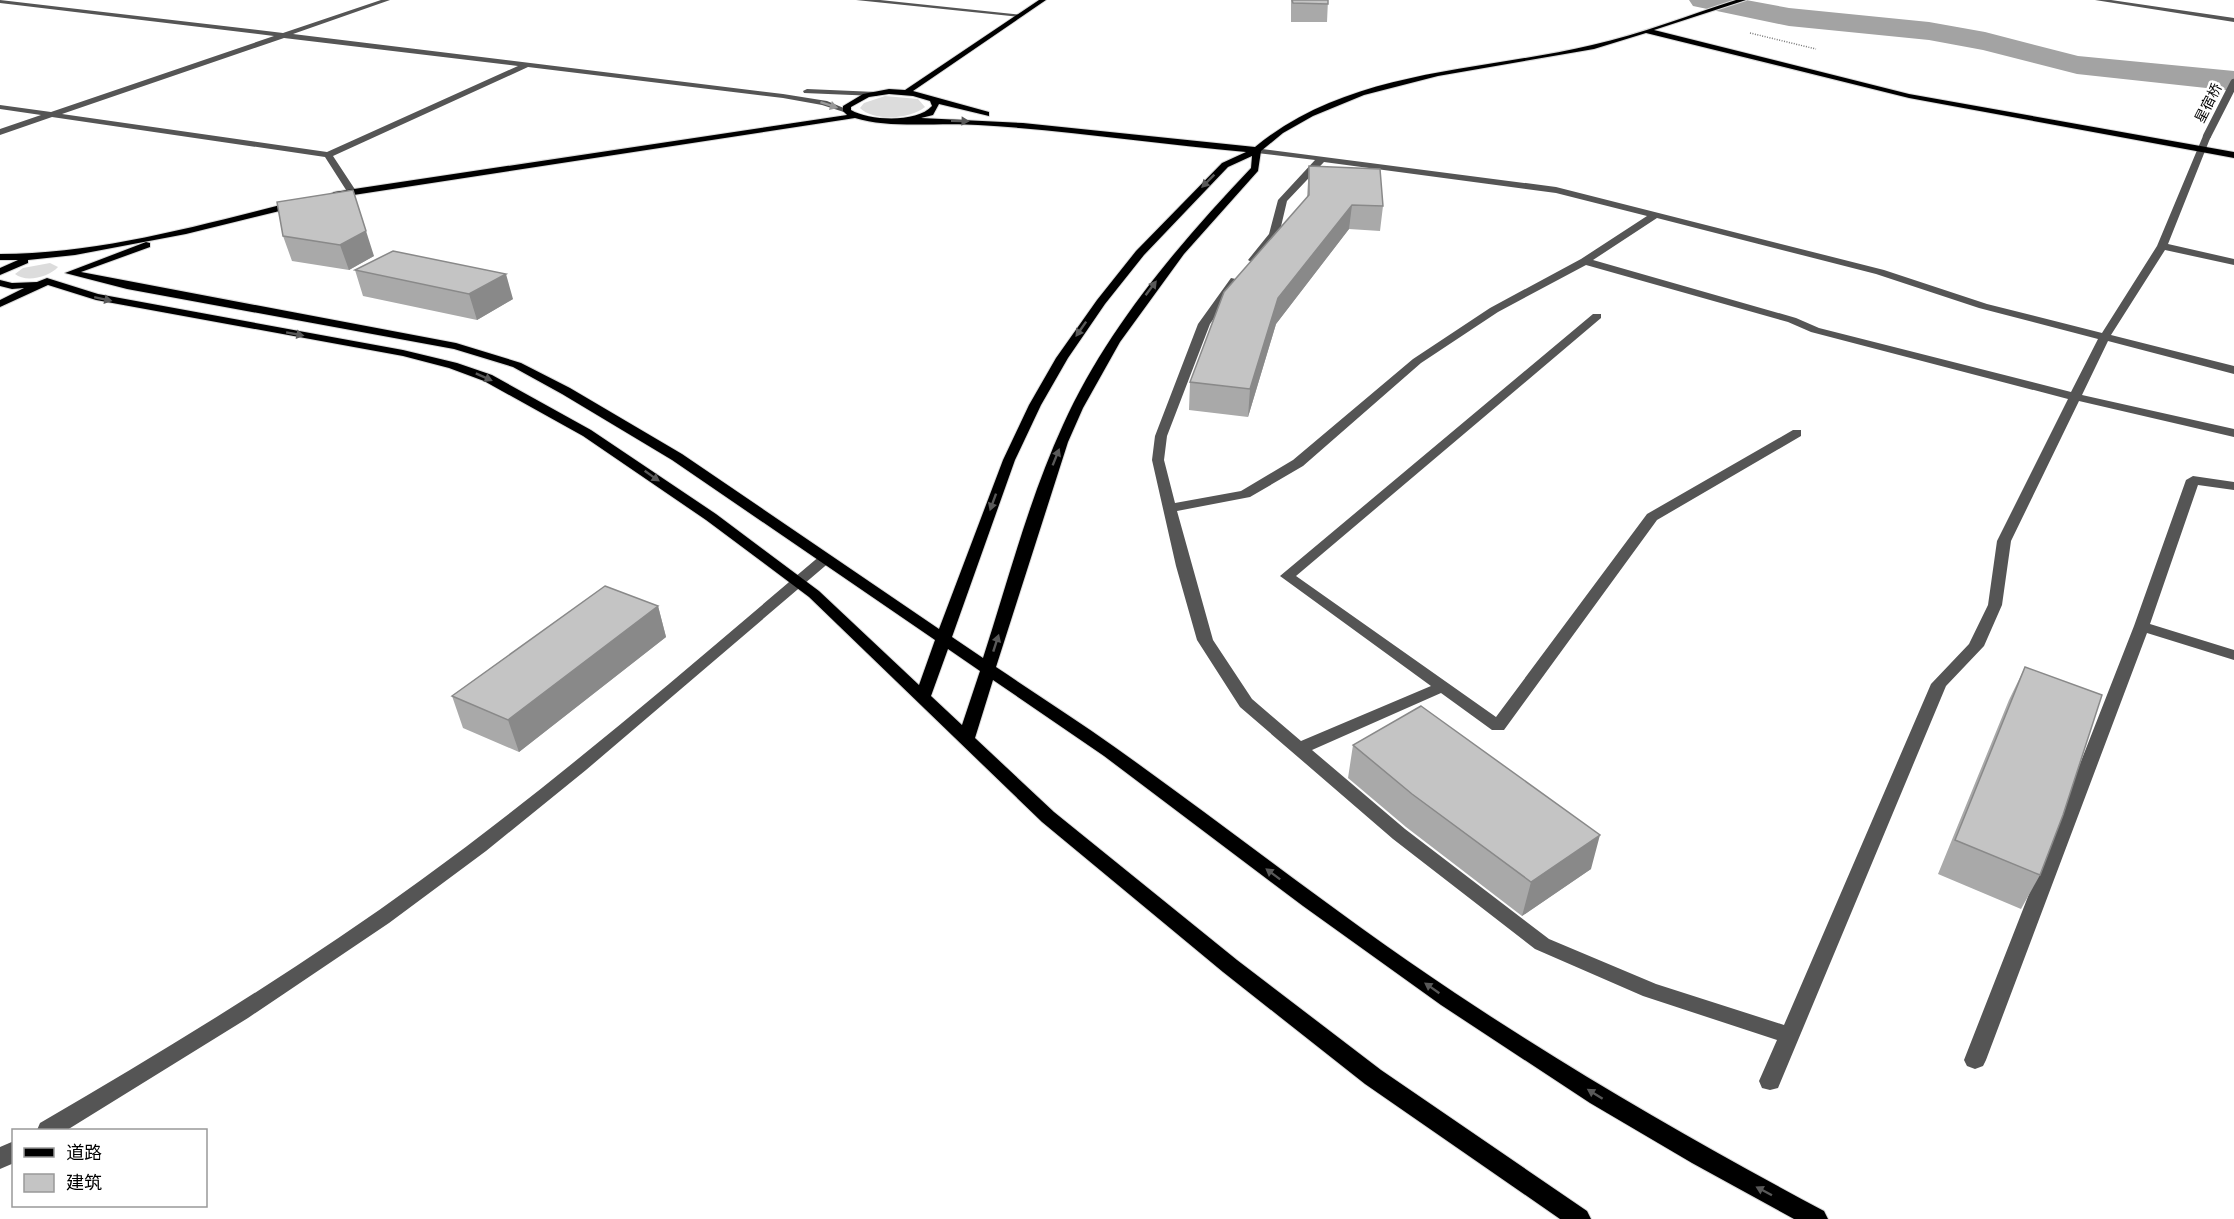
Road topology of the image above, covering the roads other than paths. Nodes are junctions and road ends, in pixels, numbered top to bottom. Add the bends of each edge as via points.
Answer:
1 (44, 0) edge
2 (387, 0) edge
3 (859, 0) edge
4 (1043, 0) edge
5 (1743, 0) edge
6 (2098, 0) edge
7 (2148, 0) edge
8 (0, 1) edge
9 (2157, 9) junction
10 (1020, 15) junction
11 (2234, 20) edge
12 (302, 31) junction
13 (1648, 31) junction
14 (287, 36) junction
15 (527, 65) junction
16 (2234, 83) edge
17 (906, 93) junction
18 (876, 94) junction
19 (934, 100) junction
20 (0, 107) edge
21 (850, 114) junction
22 (51, 115) junction
23 (901, 120) junction
24 (0, 132) edge
25 (2204, 143) junction
26 (1257, 150) junction
27 (328, 155) junction
28 (2234, 155) edge
29 (1322, 158) junction
30 (351, 190) junction
31 (319, 198) edge
32 (308, 201) edge
33 (1657, 214) junction
34 (186, 231) junction
35 (2162, 246) junction
36 (0, 257) edge
37 (44, 257) junction
38 (1585, 261) junction
39 (2234, 262) edge
40 (0, 272) edge
41 (70, 273) junction
42 (47, 281) junction
43 (0, 283) edge
44 (0, 291) edge
45 (0, 304) edge
46 (1597, 316) dead end
47 (2104, 338) junction
48 (2234, 370) edge
49 (2075, 397) junction
50 (1797, 433) dead end
51 (2234, 434) edge
52 (2234, 486) edge
53 (1169, 508) junction
54 (826, 558) junction
55 (798, 582) junction
56 (2142, 626) junction
57 (943, 638) junction
58 (2234, 655) edge
59 (988, 668) junction
60 (1442, 687) junction
61 (922, 697) junction
62 (966, 739) junction
63 (1299, 748) junction
64 (1789, 1035) junction
65 (1975, 1060) dead end
66 (1770, 1082) dead end
67 (51, 1129) edge
68 (1579, 1219) edge
69 (1816, 1219) edge

1 - 12 street
2 - 12 street
3 - 10 street
4 - 10 main road
5 - 13 main road
6 - 9 street
7 - 9 street
8 - 14 street
9 - 11 street
10 - 17 main road
12 - 14 street
12 - 18 street via 805,91
13 - 25 main road via 1898,94
13 - 26 main road via 1575,51 1380,87 1310,114
14 - 15 street
14 - 22 street
15 -> 21 street via 798,98
15 - 27 street
16 - 25 street, 星宿桥, bridge
17 - 18 main road
17 - 19 main road
18 - 21 main road via 853,101 847,106
19 - 23 main road via 936,106 930,113
19 - 26 main road via 990,115
20 - 22 street
21 - 23 main road via 874,121
21 - 30 main road
22 - 24 street
22 - 27 street
23 -> 26 main road via 989,122 1168,144
25 - 28 main road
25 - 35 street, 星宿桥
26 - 29 street
26 -> 57 main road via 1225,165 1140,253 1062,358 1009,460
59 -> 26 main road via 1053,463 1076,409 1119,333 1155,282 1255,169
27 - 30 street
29 - 33 street via 1556,190
29 - 53 street via 1283,200 1274,235 1227,289 1204,324 1161,436 1158,460
30 - 31 main road
32 - 34 main road
33 - 38 street
33 - 47 street via 1880,272 1983,306
34 - 37 main road
34 - 41 main road
35 - 39 street
35 - 47 street, 星宿桥
36 - 37 main road
37 - 40 main road
37 - 41 main road via 76,259 80,263
38 - 49 street via 1815,330
38 - 53 street via 1494,310 1417,361 1298,462 1245,494
41 - 42 main road
41 - 54 main road via 426,340 499,358 618,420
42 - 43 main road
42 - 45 main road
42 -> 55 main road via 96,297 403,353 472,371 587,433
43 - 44 main road
46 - 60 street via 1287,576
47 - 48 street
47 - 49 street, 星宿桥
49 - 51 street
49 - 64 street, 星宿桥 via 2004,541 1995,605 1976,646 1940,684
50 - 60 street via 1652,517 1498,726
52 - 56 street via 2193,480
53 - 63 street via 1205,640 1246,704
54 - 55 street
54 - 57 main road
55 - 61 main road
55 - 67 street via 581,764 427,886 299,974
56 - 58 street
56 - 65 street
57 - 59 main road
57 - 61 main road
59 - 62 main road
69 -> 59 main road via 1598,1096 1448,999 1110,752
60 - 63 street
61 - 62 main road
62 - 68 main road via 1048,817 1230,966 1373,1077
63 - 64 street via 1399,834 1542,944 1650,990
64 - 66 street, 星宿桥

